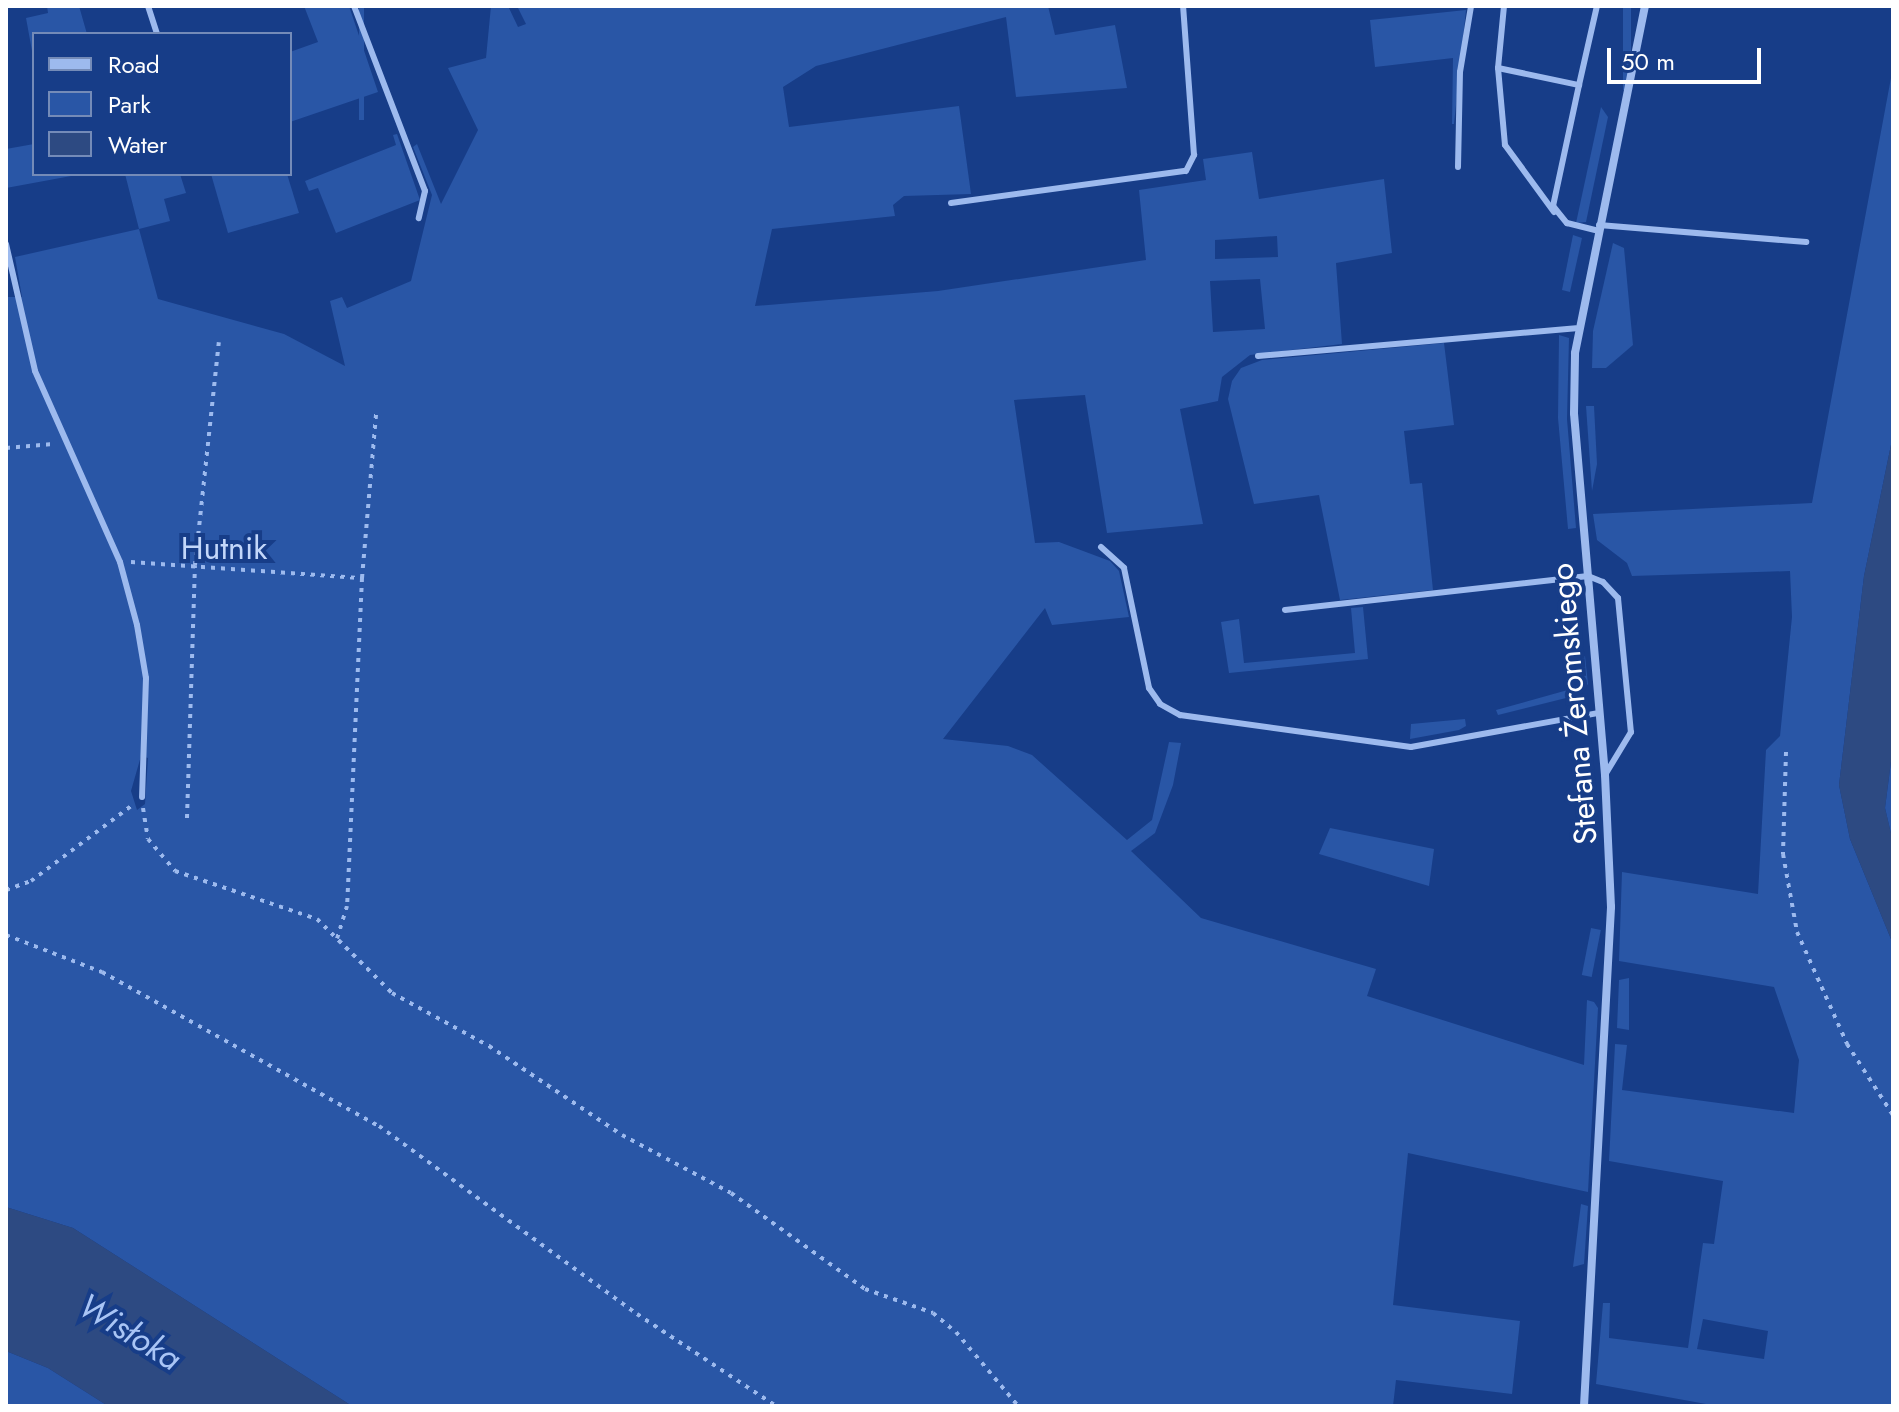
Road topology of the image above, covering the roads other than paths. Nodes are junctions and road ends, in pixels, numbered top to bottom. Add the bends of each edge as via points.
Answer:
1 (148, 6) edge
2 (354, 6) edge
3 (1183, 6) edge
4 (1471, 6) edge
5 (1504, 6) edge
6 (1597, 6) edge
7 (1645, 6) edge
8 (156, 32) edge
9 (1498, 68) junction
10 (1579, 85) junction
11 (1458, 167) dead end
12 (951, 203) dead end
13 (1555, 214) junction
14 (419, 218) dead end
15 (1599, 228) junction
16 (1806, 242) dead end
17 (6, 244) edge
18 (1576, 328) junction
19 (1258, 356) dead end
20 (1101, 547) dead end
21 (1588, 576) junction
22 (1285, 610) dead end
23 (1599, 713) junction
24 (1605, 775) junction
25 (142, 797) road end
26 (1584, 1406) edge

1 - 8 lane
2 - 14 lane via 425,191
3 - 12 lane via 1194,155 1186,171
4 - 11 lane via 1460,72
5 - 9 lane
6 - 10 lane
7 - 15 street, Stefana Żeromskiego
9 - 10 lane
9 - 13 lane via 1505,145
10 - 13 lane
13 - 15 lane via 1567,223
15 - 16 lane
15 - 18 street, Stefana Żeromskiego
17 - 25 lane via 26,345 63,442 120,562 146,678
18 - 19 lane
18 - 21 street, Stefana Żeromskiego via 1574,413
20 - 23 lane via 1124,568 1149,688 1160,704 1180,715 1411,747
21 - 22 lane
21 - 23 street, Stefana Żeromskiego
21 - 24 lane via 1603,582 1618,598 1631,732
23 - 24 street, Stefana Żeromskiego
24 - 26 street, Stefana Żeromskiego via 1611,925

